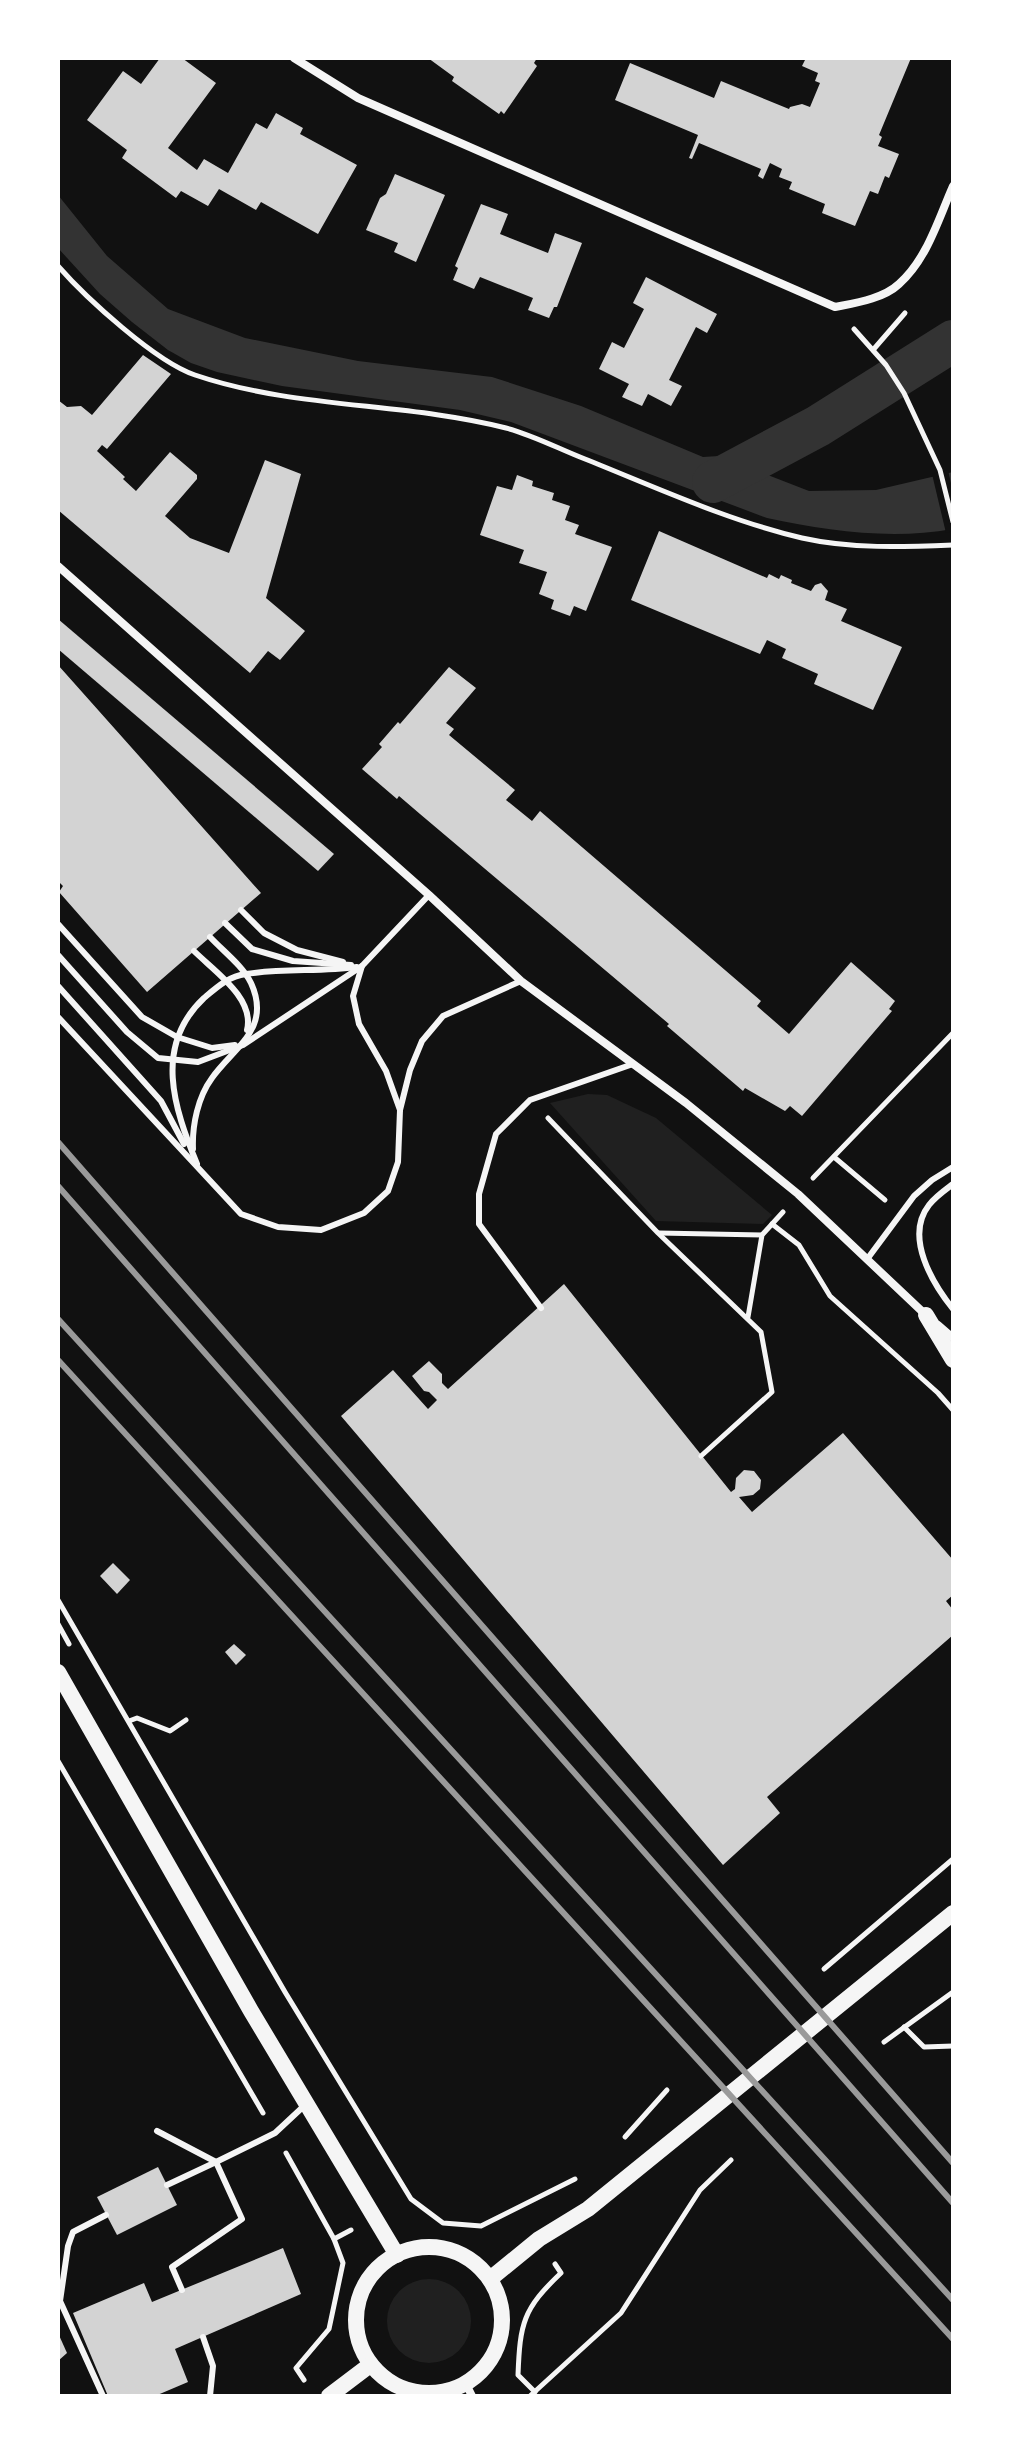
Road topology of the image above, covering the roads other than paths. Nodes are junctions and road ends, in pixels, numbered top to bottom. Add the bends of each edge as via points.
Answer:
1 (294, 58) edge
2 (953, 186) edge
3 (58, 566) edge
4 (429, 895) junction
5 (241, 910) dead end
6 (225, 923) dead end
7 (58, 924) edge
8 (210, 937) dead end
9 (194, 951) dead end
10 (58, 955) edge
11 (362, 966) junction
12 (244, 974) junction
13 (224, 981) junction
14 (521, 981) junction
15 (58, 986) edge
16 (58, 1017) edge
17 (177, 1037) junction
18 (243, 1045) junction
19 (173, 1060) junction
20 (633, 1064) junction
21 (400, 1110) junction
22 (953, 1167) edge
23 (198, 1168) junction
24 (953, 1184) edge
25 (868, 1258) junction
26 (541, 1308) dead end
27 (953, 1309) edge
28 (926, 1315) junction
29 (953, 1338) edge
30 (953, 1360) edge
31 (58, 1672) edge
32 (953, 1913) edge
33 (306, 2104) junction
34 (157, 2131) dead end
35 (216, 2162) junction
36 (167, 2185) dead end
37 (106, 2215) dead end
38 (397, 2255) junction
39 (490, 2279) junction
40 (182, 2290) dead end
41 (203, 2337) dead end
42 (370, 2365) junction
43 (469, 2390) edge
44 (210, 2394) edge
45 (103, 2396) edge
46 (202, 2396) edge
47 (329, 2396) edge

1 - 2 street via 358,98 835,307 863,302 898,286 922,258
3 - 4 street
4 - 11 lane
4 - 14 street
5 - 11 lane via 264,933 297,950
6 - 11 lane via 252,949 293,961
7 - 17 lane via 142,1017
8 - 12 lane
9 - 13 lane
10 - 19 lane via 127,1032 158,1058
11 - 12 lane
11 - 18 lane
11 - 21 lane via 353,996 359,1024 386,1071
12 - 13 lane
12 - 18 lane via 258,1016
13 - 17 lane via 185,1020
13 - 18 lane via 249,1015
14 - 20 street
14 - 21 lane via 443,1016 422,1041
15 - 23 lane via 161,1101
16 - 23 lane
17 - 18 lane via 212,1048
17 - 19 lane
18 - 19 lane via 198,1062
18 - 23 lane via 211,1078 200,1101 193,1146
19 - 23 lane via 173,1090
20 - 25 street via 798,1194
20 - 26 lane via 530,1100 496,1134 479,1194 479,1224
21 - 23 lane via 398,1162 388,1191 364,1213 321,1230 278,1227 241,1214
22 - 25 lane via 914,1196
24 - 27 lane via 928,1206 921,1224 921,1254
25 - 28 street
28 - 29 street
28 - 30 main road
31 - 33 main road
32 - 39 main road via 588,2209 539,2239
33 - 35 lane via 275,2133
33 - 38 main road
34 - 35 lane
35 - 36 lane
35 - 40 lane via 242,2219 172,2267
37 - 45 lane via 73,2232 60,2301
38 - 39 main road via 422,2247 448,2249 472,2261
38 - 42 main road via 371,2274 357,2303 357,2335
39 - 43 main road via 502,2307 501,2337
41 - 44 lane via 213,2366
42 - 43 main road via 390,2383 414,2392
42 - 47 main road
44 - 46 lane

